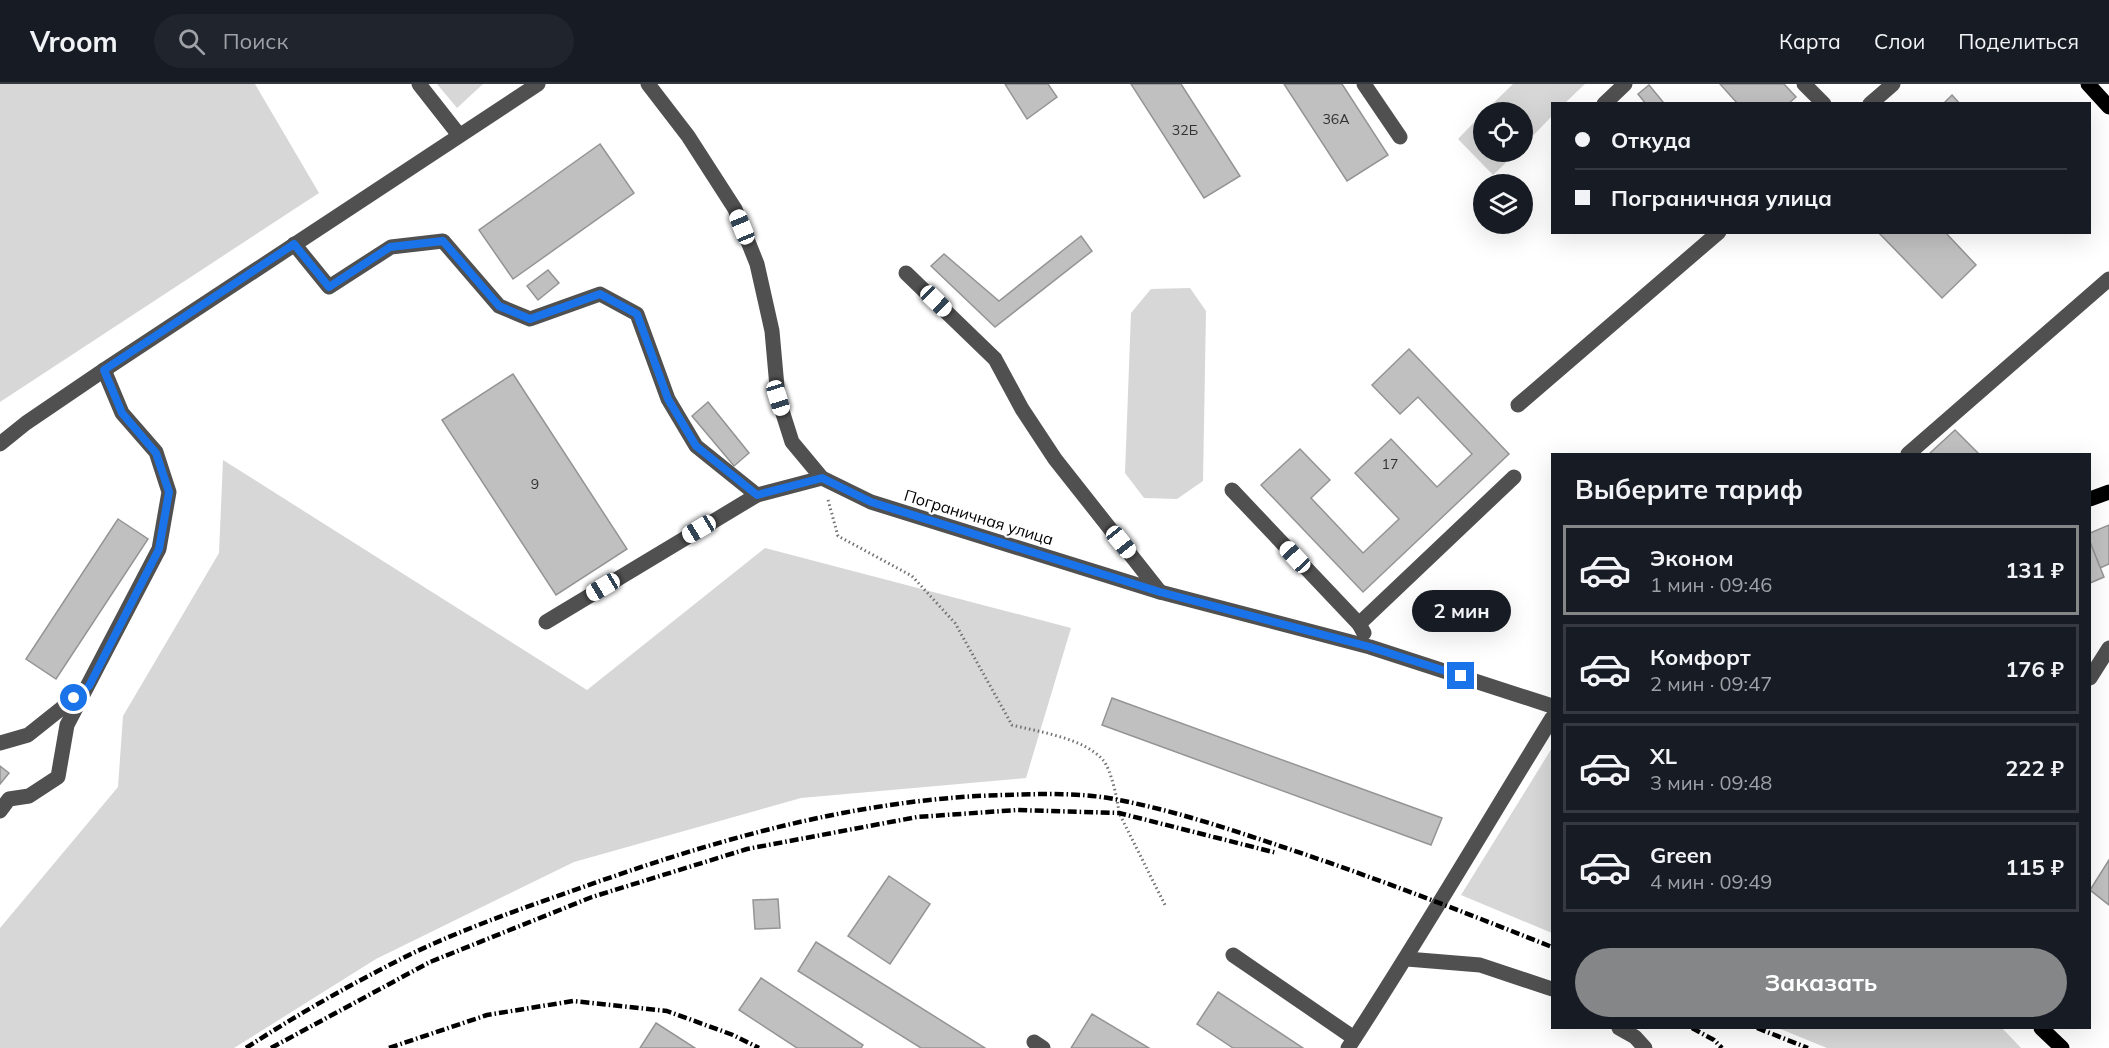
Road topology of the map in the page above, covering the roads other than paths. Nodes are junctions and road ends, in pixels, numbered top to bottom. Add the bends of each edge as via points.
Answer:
1 (419, 84) edge
2 (538, 84) edge
3 (648, 84) edge
4 (1364, 84) edge
5 (1625, 84) edge
6 (1804, 84) edge
7 (1893, 84) edge
8 (2088, 84) edge
9 (1606, 102) edge
10 (1822, 102) edge
11 (1872, 102) edge
12 (2109, 108) edge
13 (459, 135) junction
14 (1400, 137) dead end
15 (1717, 234) edge
16 (294, 244) junction
17 (906, 273) dead end
18 (2109, 279) edge
19 (104, 370) junction
20 (1518, 405) dead end
21 (0, 444) edge
22 (1909, 453) edge
23 (1514, 477) dead end
24 (822, 478) junction
25 (1232, 490) dead end
26 (2109, 492) edge
27 (757, 495) junction
28 (2091, 499) edge
29 (1160, 592) junction
30 (546, 621) dead end
31 (1359, 624) junction
32 (1370, 647) junction
33 (2109, 648) edge
34 (2091, 676) edge
35 (89, 686) junction
36 (1551, 706) edge
37 (1551, 720) edge
38 (0, 743) edge
39 (0, 810) edge
40 (1233, 955) dead end
41 (1407, 959) junction
42 (1551, 989) edge
43 (1621, 1029) edge
44 (2043, 1029) edge
45 (1351, 1043) edge
46 (1645, 1048) edge
47 (2062, 1048) edge

1 - 13 street
2 - 13 street
3 - 24 street, Пограничная улица via 688,136 735,209 757,264 772,331 778,398 792,442
4 - 14 street
5 - 9 street
6 - 10 street
7 - 11 street
8 - 12 main road
13 - 16 street
15 - 20 street
16 - 19 street
16 - 27 street via 329,287 390,247 443,241 499,306 530,319 600,294 637,314 668,399 696,446
17 - 29 street via 996,358 1022,409 1055,459
18 - 22 street
19 - 21 street
19 - 35 street via 122,413 156,453 169,492 159,549
23 - 31 street
24 - 27 street
24 - 29 street, Пограничная улица via 871,502
25 - 31 street
26 - 28 main road
27 - 30 street
29 - 32 street, Пограничная улица
31 - 32 street
32 - 36 street, Пограничная улица
33 - 34 street
35 - 38 street via 28,735
35 - 39 street via 68,724 58,777 30,796 9,799
37 - 41 street
40 - 45 street
41 - 42 street via 1480,965
41 - 45 street
43 - 46 street
44 - 47 main road

